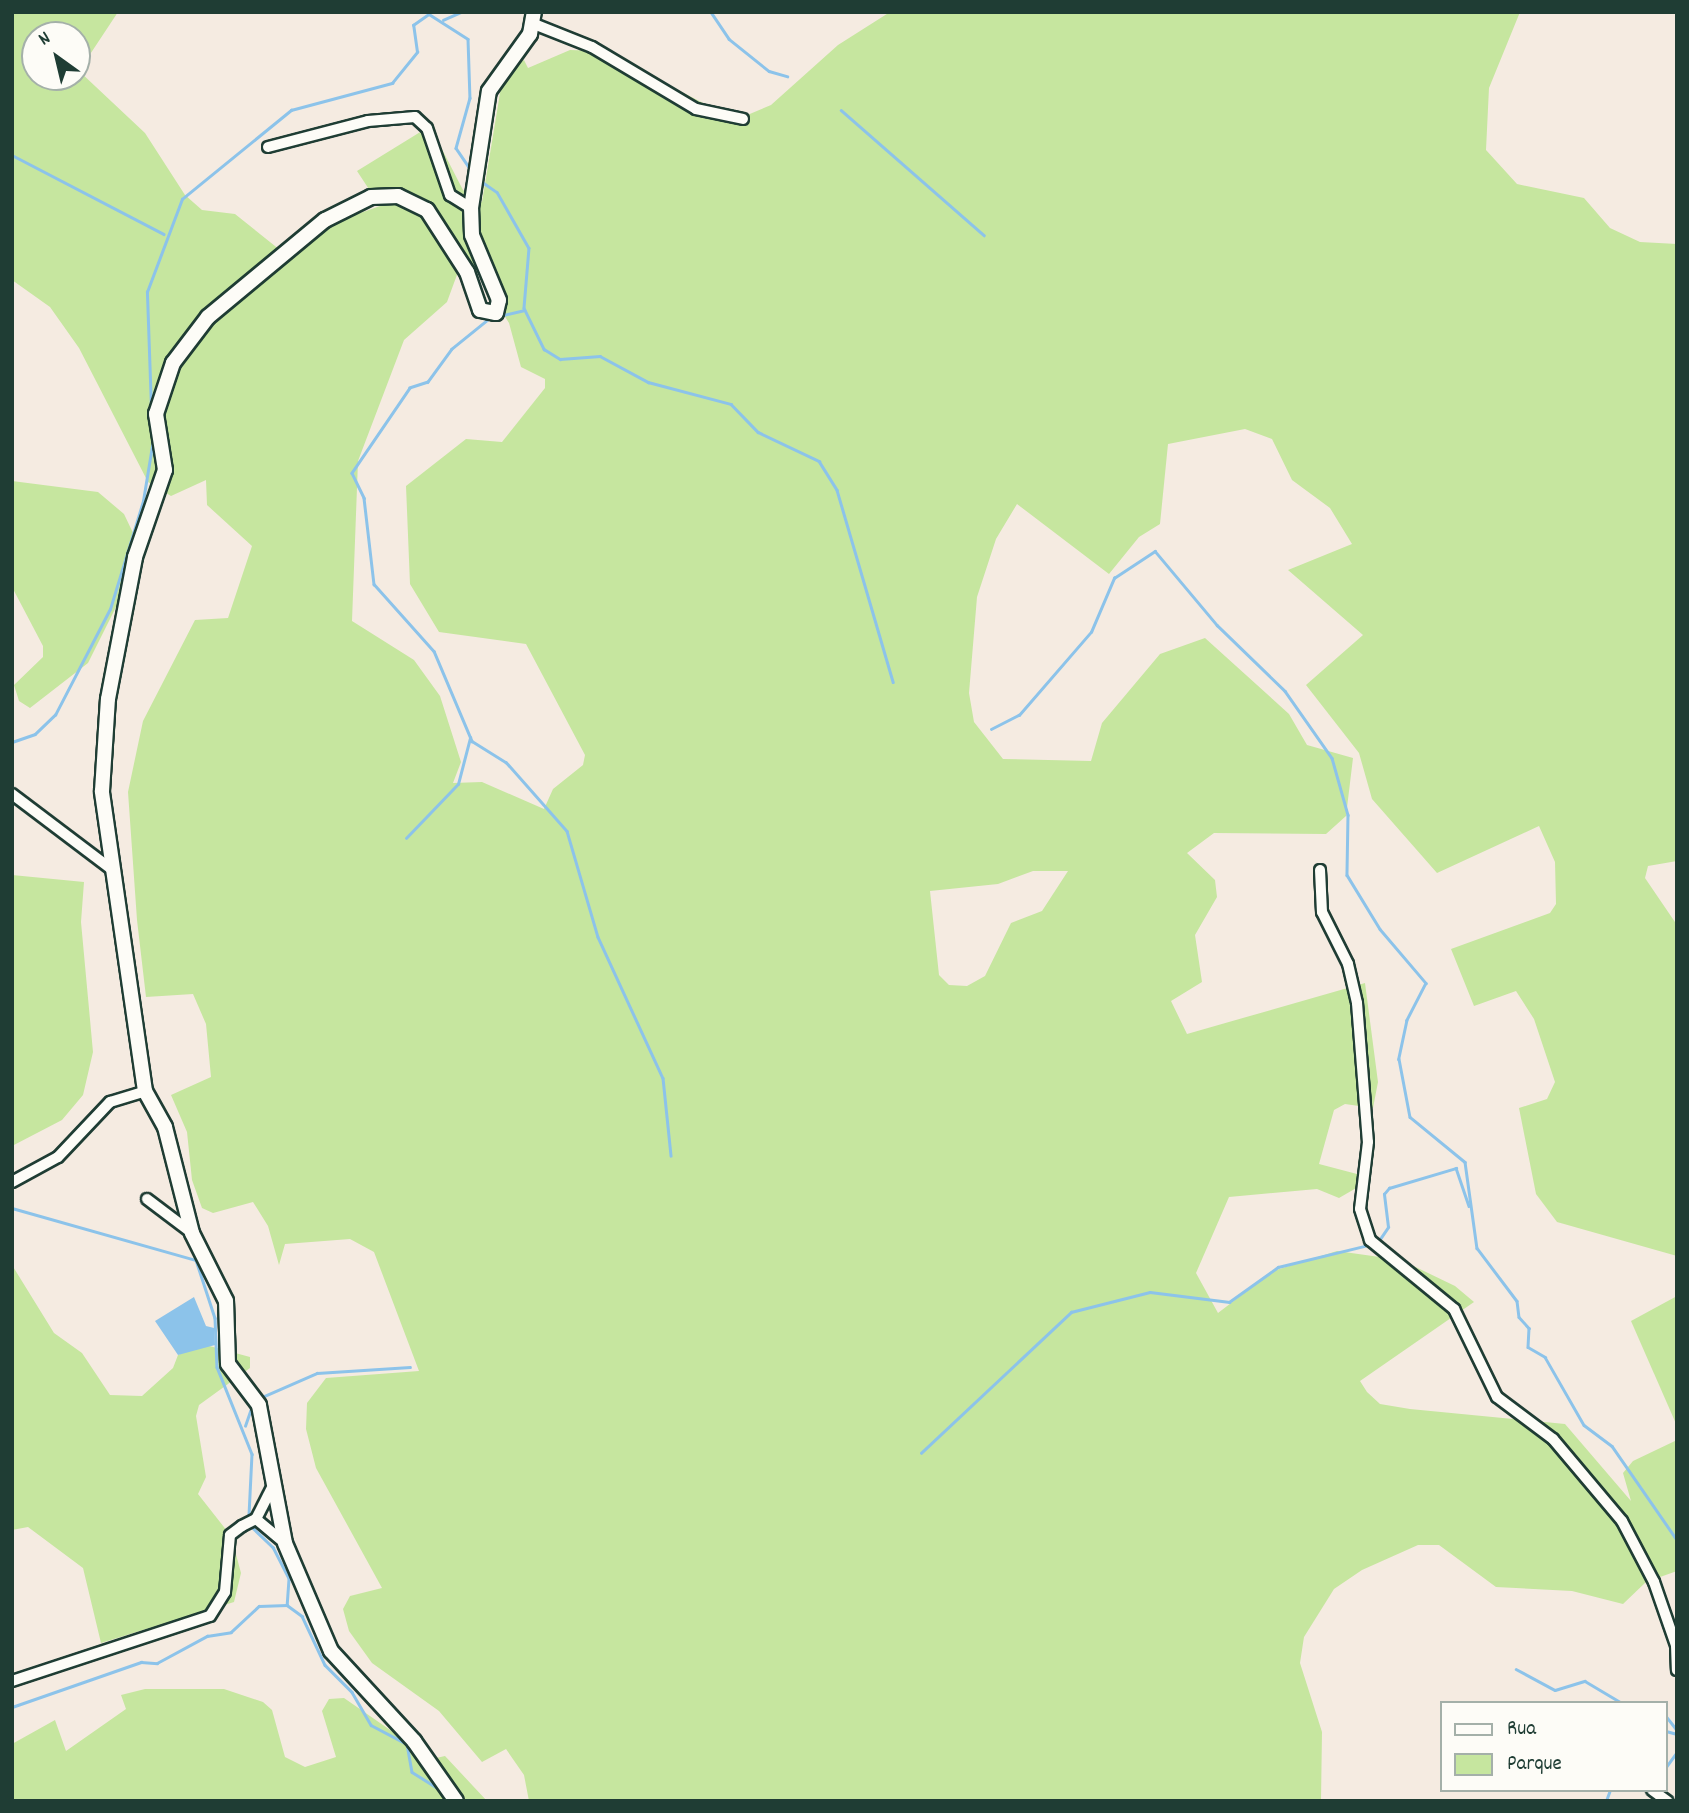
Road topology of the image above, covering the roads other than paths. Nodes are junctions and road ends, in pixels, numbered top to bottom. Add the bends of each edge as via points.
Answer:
1 (534, 18) edge
2 (743, 119) dead end
3 (268, 147) dead end
4 (471, 208) junction
5 (12, 794) edge
6 (111, 869) junction
7 (1320, 870) dead end
8 (145, 1091) junction
9 (12, 1182) edge
10 (147, 1199) dead end
11 (192, 1233) junction
12 (271, 1490) junction
13 (256, 1519) junction
14 (285, 1543) junction
15 (1677, 1670) edge
16 (12, 1681) edge
17 (456, 1801) edge

1 - 2 street via 696,110
1 - 4 street via 493,81
3 - 4 street via 368,121 415,117 427,128 450,195
4 - 6 street via 472,235 499,300 496,313 480,310 467,272 427,210 398,197 371,197 325,220 208,317 173,363 156,414 163,481 142,527 108,699 102,791
5 - 6 street
6 - 8 street via 122,906
7 - 15 street via 1322,912 1348,964 1359,1014 1368,1142 1360,1209 1370,1240 1454,1309 1497,1397 1553,1439 1622,1521 1654,1582 1676,1645
8 - 9 street via 110,1102 58,1157
8 - 11 street via 165,1128
10 - 11 street
11 - 12 street via 226,1301 228,1364 259,1405
12 - 13 street
12 - 14 street
13 - 14 street
13 - 16 street via 230,1535 225,1592 210,1616
14 - 17 street via 331,1651 414,1741

